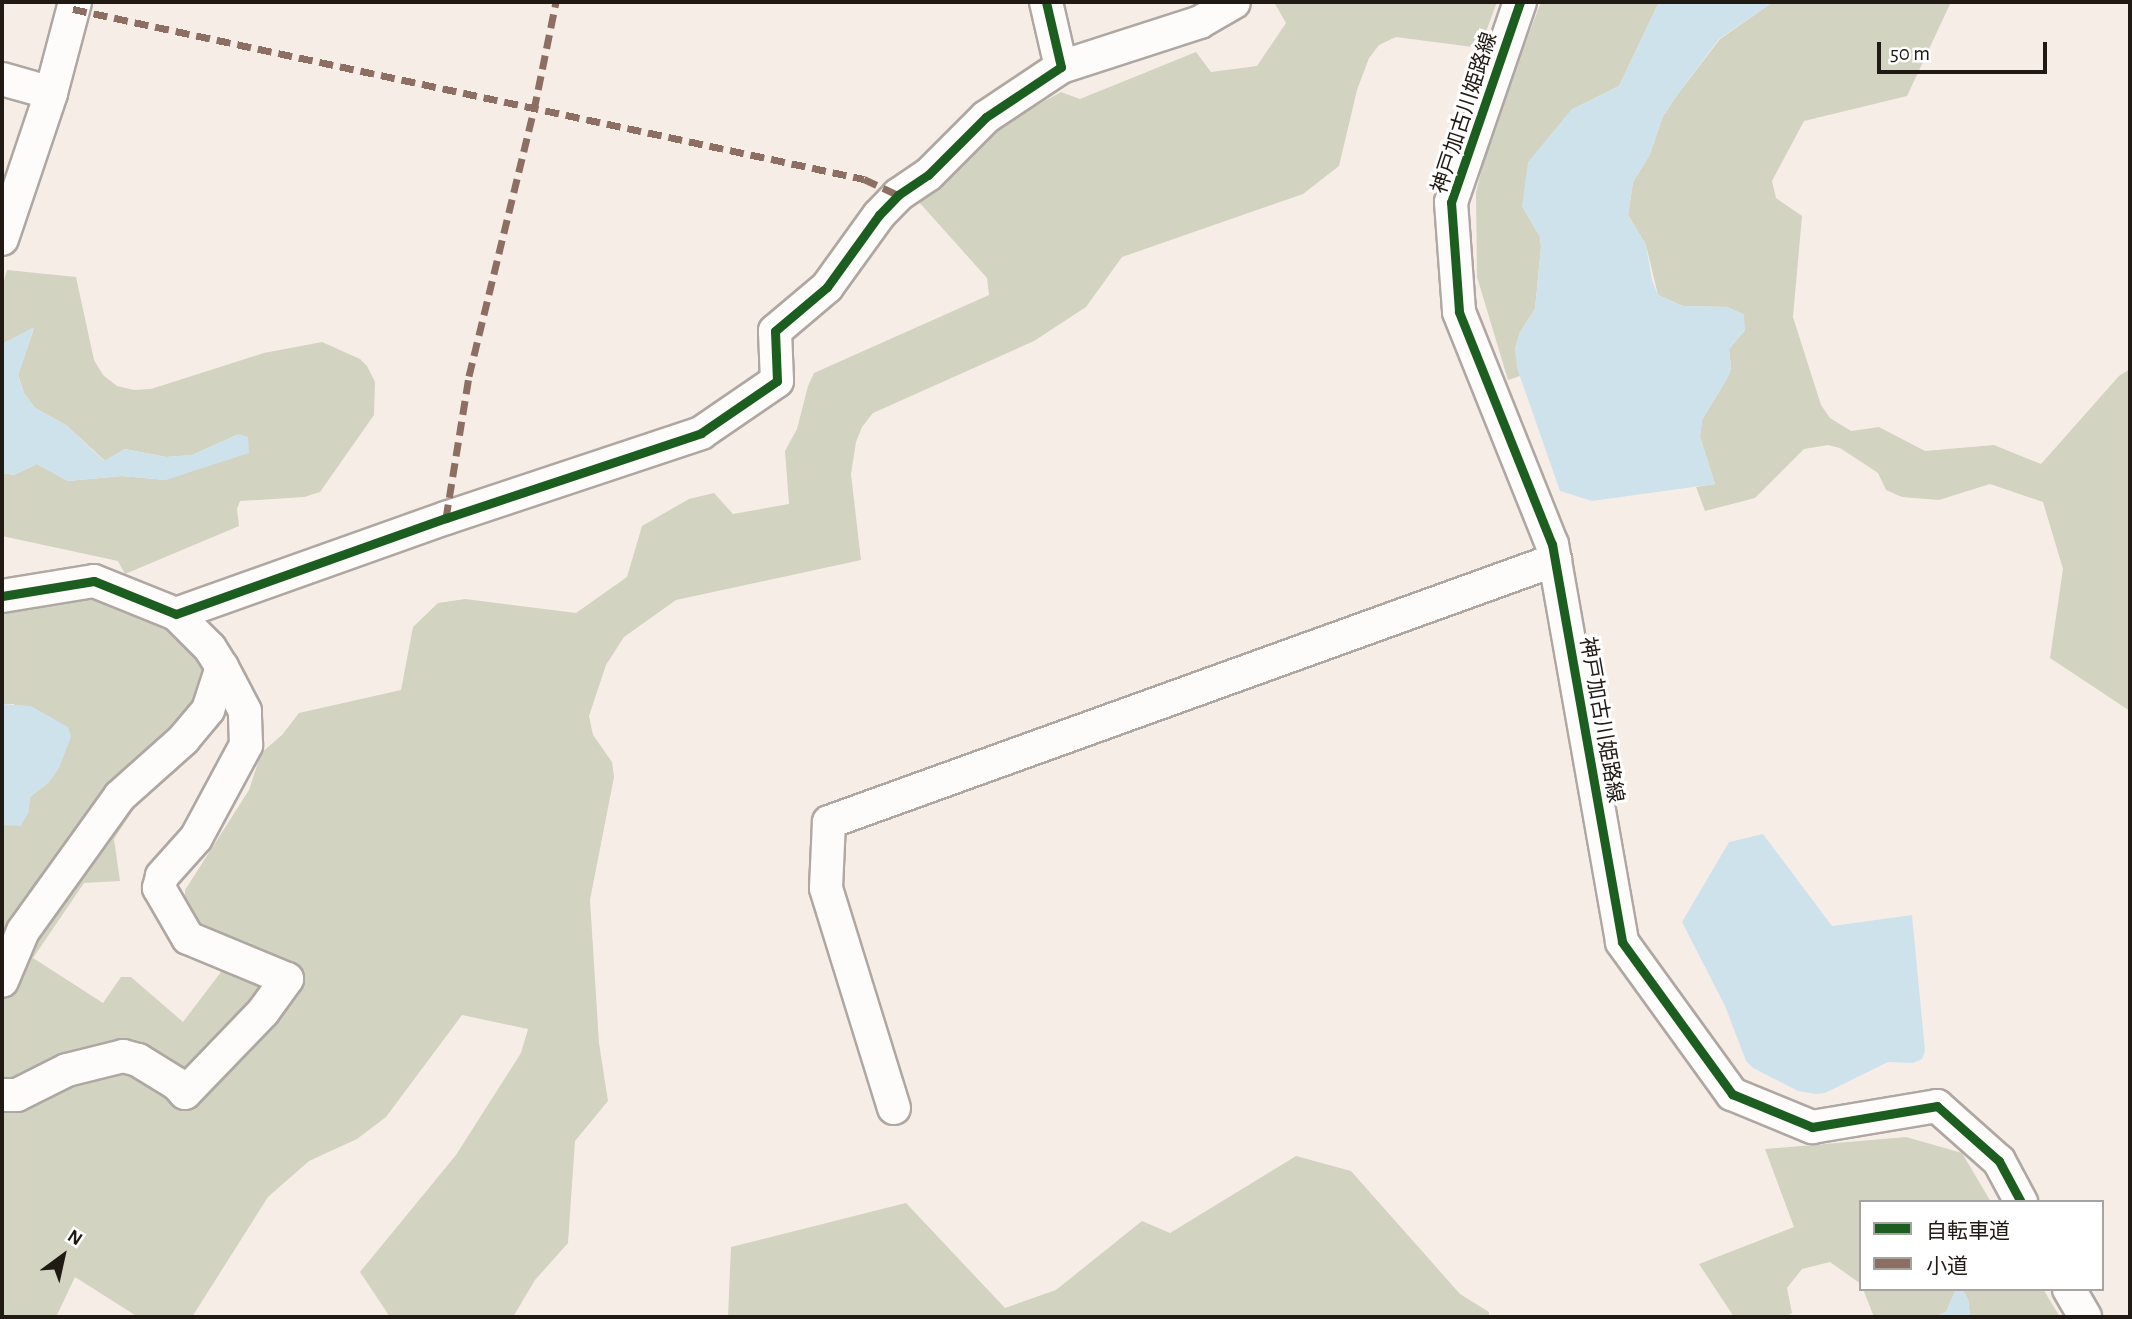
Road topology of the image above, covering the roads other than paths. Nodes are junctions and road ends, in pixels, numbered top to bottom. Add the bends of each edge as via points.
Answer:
1 (75, 2) edge
2 (1046, 2) edge
3 (1234, 2) edge
4 (1520, 2) edge
5 (1061, 67) junction
6 (2, 79) edge
7 (51, 93) junction
8 (2, 239) edge
9 (1555, 560) junction
10 (2, 596) edge
11 (176, 614) junction
12 (222, 667) junction
13 (2, 981) edge
14 (2, 1095) edge
15 (894, 1108) dead end
16 (2020, 1200) edge
17 (2070, 1291) edge
18 (2085, 1317) edge

1 - 7 street
2 - 5 street
3 - 5 street via 1200,22
4 - 9 street, 神戸加古川姫路線 via 1451,202 1459,312
5 - 11 street via 986,117 928,175 898,195 827,287 775,331 777,381 701,433 446,517
6 - 7 street
7 - 8 street
9 - 15 street via 829,822 826,888
9 - 16 street, 神戸加古川姫路線 via 1622,942 1731,1094 1812,1127 1937,1106 1999,1161
10 - 11 street via 94,581
11 - 12 street
12 - 13 street via 208,710 184,739 120,796 23,931
12 - 14 street via 245,711 246,746 196,838 162,876 159,888 188,938 288,979 263,1012 185,1093 148,1066 123,1056 67,1070 17,1095
17 - 18 street

